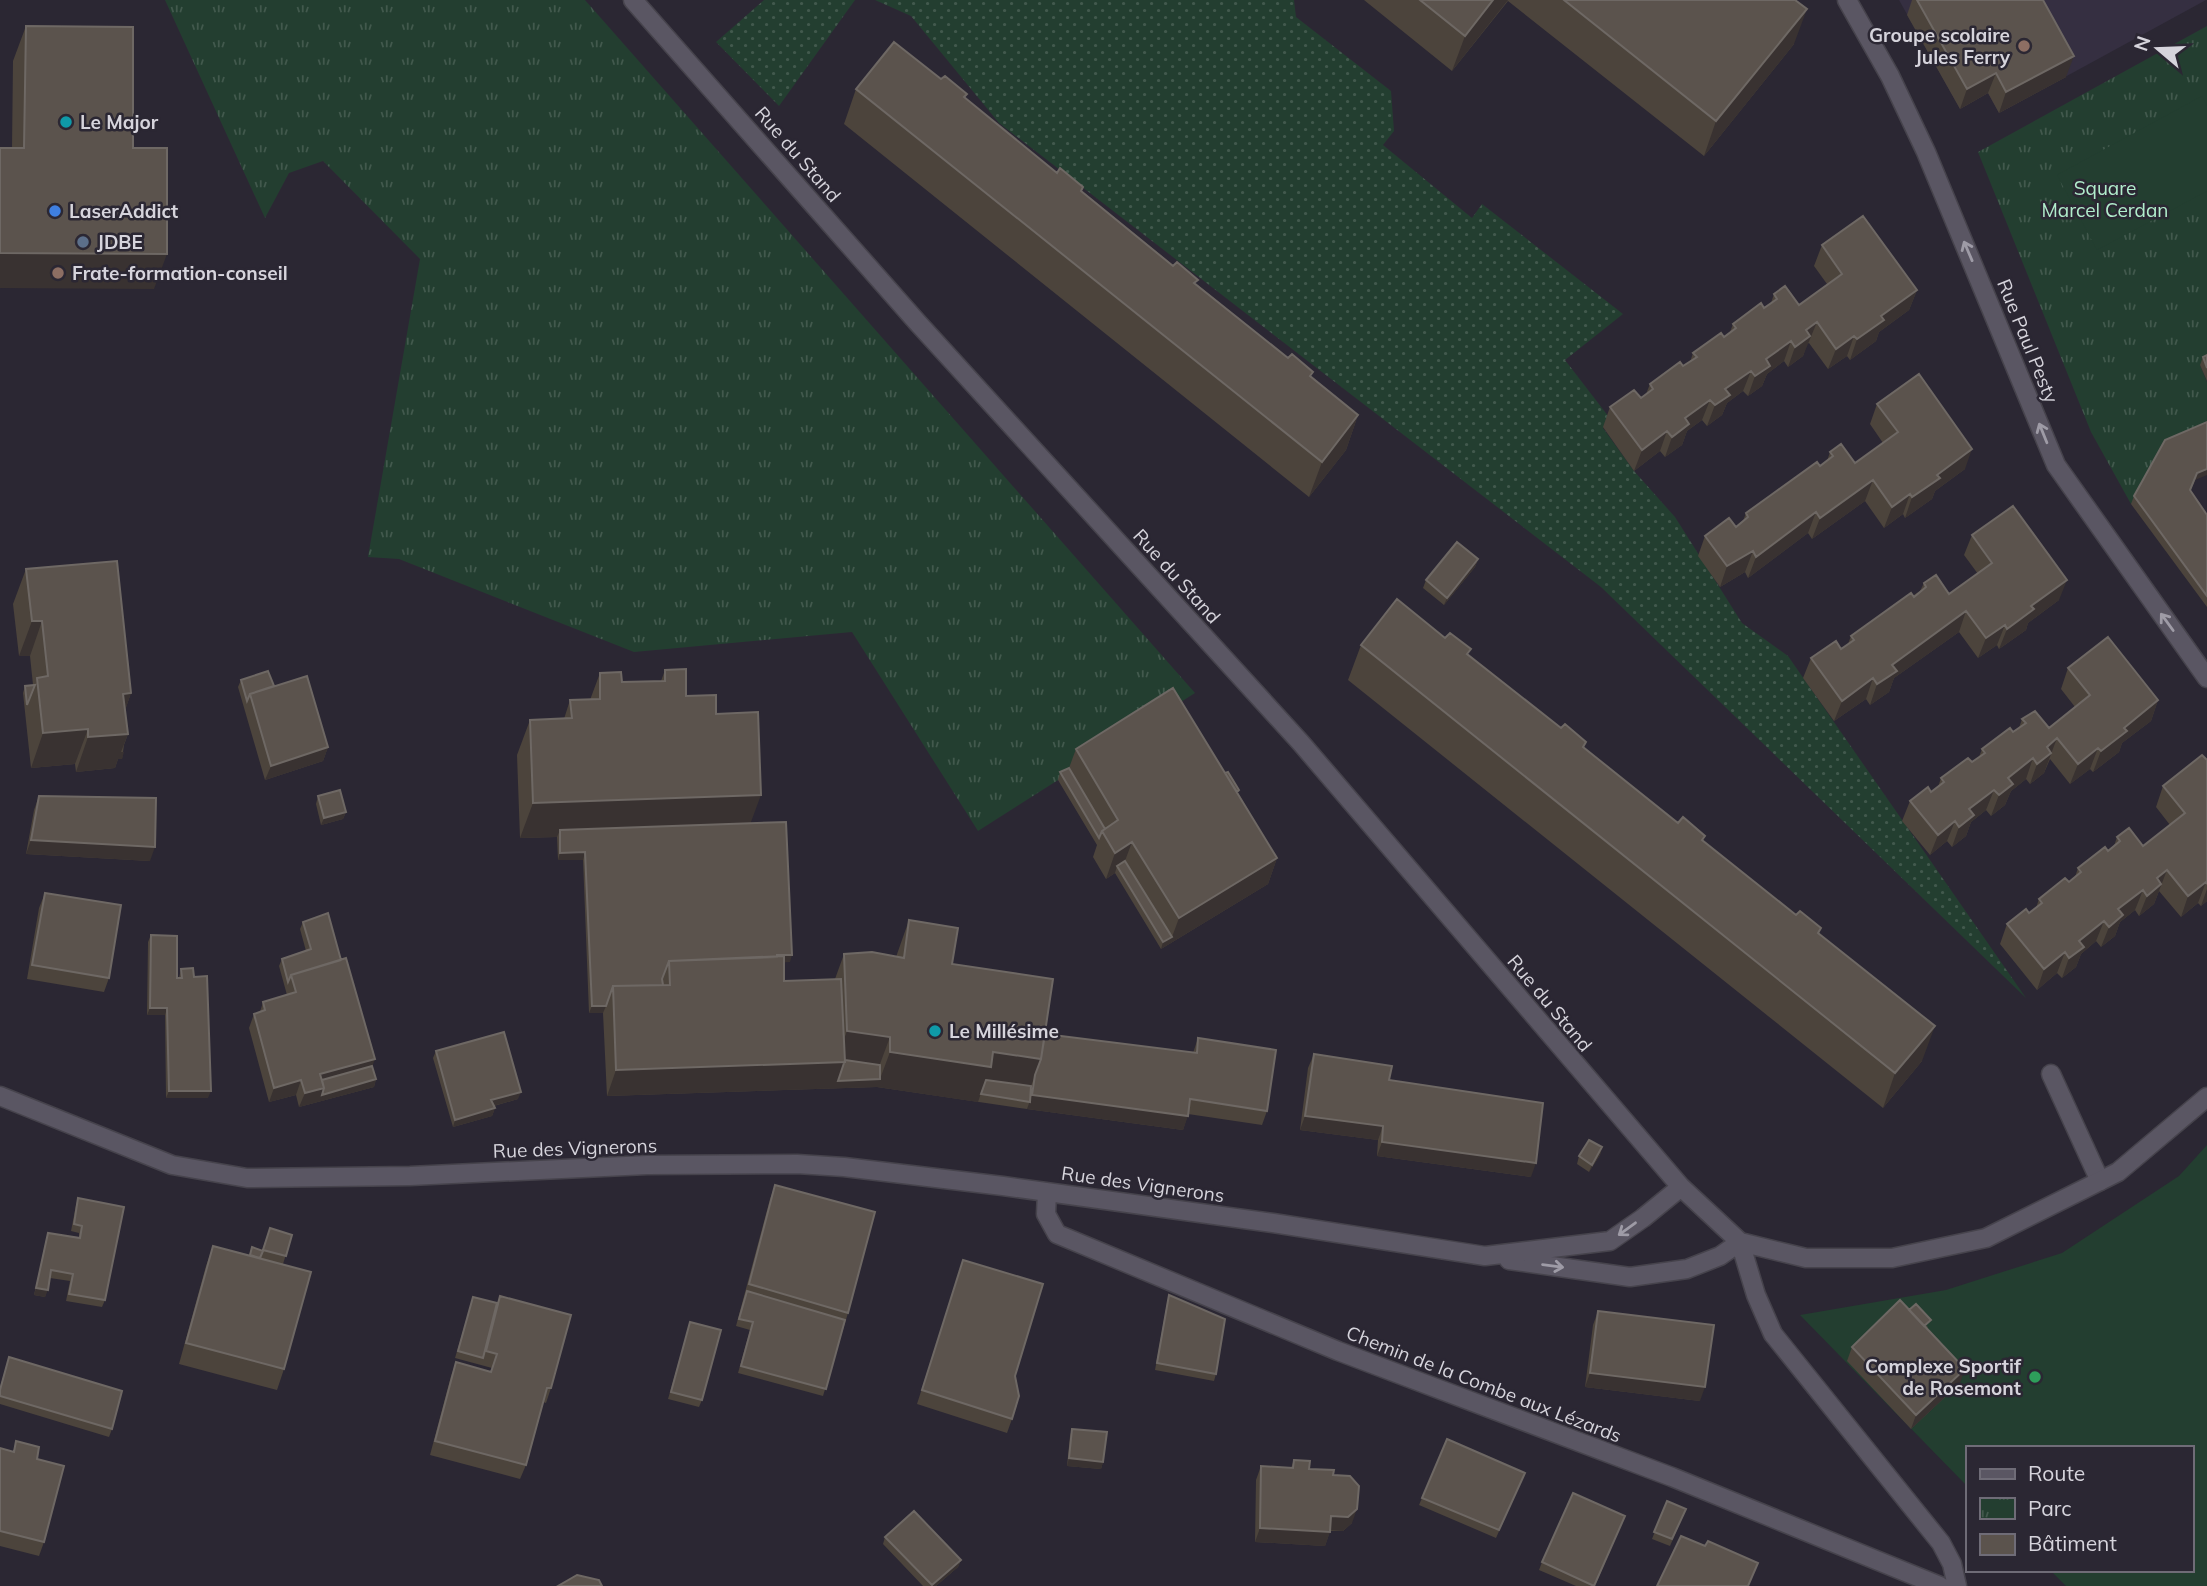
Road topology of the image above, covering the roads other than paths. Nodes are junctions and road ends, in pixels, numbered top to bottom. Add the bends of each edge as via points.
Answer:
1 (633, 0) edge
2 (1847, 0) edge
3 (2207, 678) edge
4 (2051, 1074) dead end
5 (0, 1096) edge
6 (2207, 1097) edge
7 (2100, 1181) junction
8 (1681, 1187) junction
9 (1047, 1192) junction
10 (1740, 1242) junction
11 (1485, 1256) junction
12 (1940, 1586) edge
13 (1957, 1586) edge

1 - 8 street, Rue du Stand via 917,322 1301,743
3 -> 2 street, Rue Paul Pesty via 2056,465 1926,152
4 - 7 street
5 - 9 street, Rue des Vignerons via 172,1165 247,1178 797,1164
6 - 7 street via 2118,1172
7 - 10 street via 1986,1238 1892,1258 1806,1258
8 - 10 street
8 -> 11 street, Rue des Vignerons via 1610,1241
9 - 11 street, Rue des Vignerons
9 - 12 street, Chemin de la Combe aux Lézards via 1046,1214 1056,1234 1338,1351 1672,1477
11 -> 10 street via 1630,1277 1687,1269
10 - 13 street via 1773,1334 1941,1543

